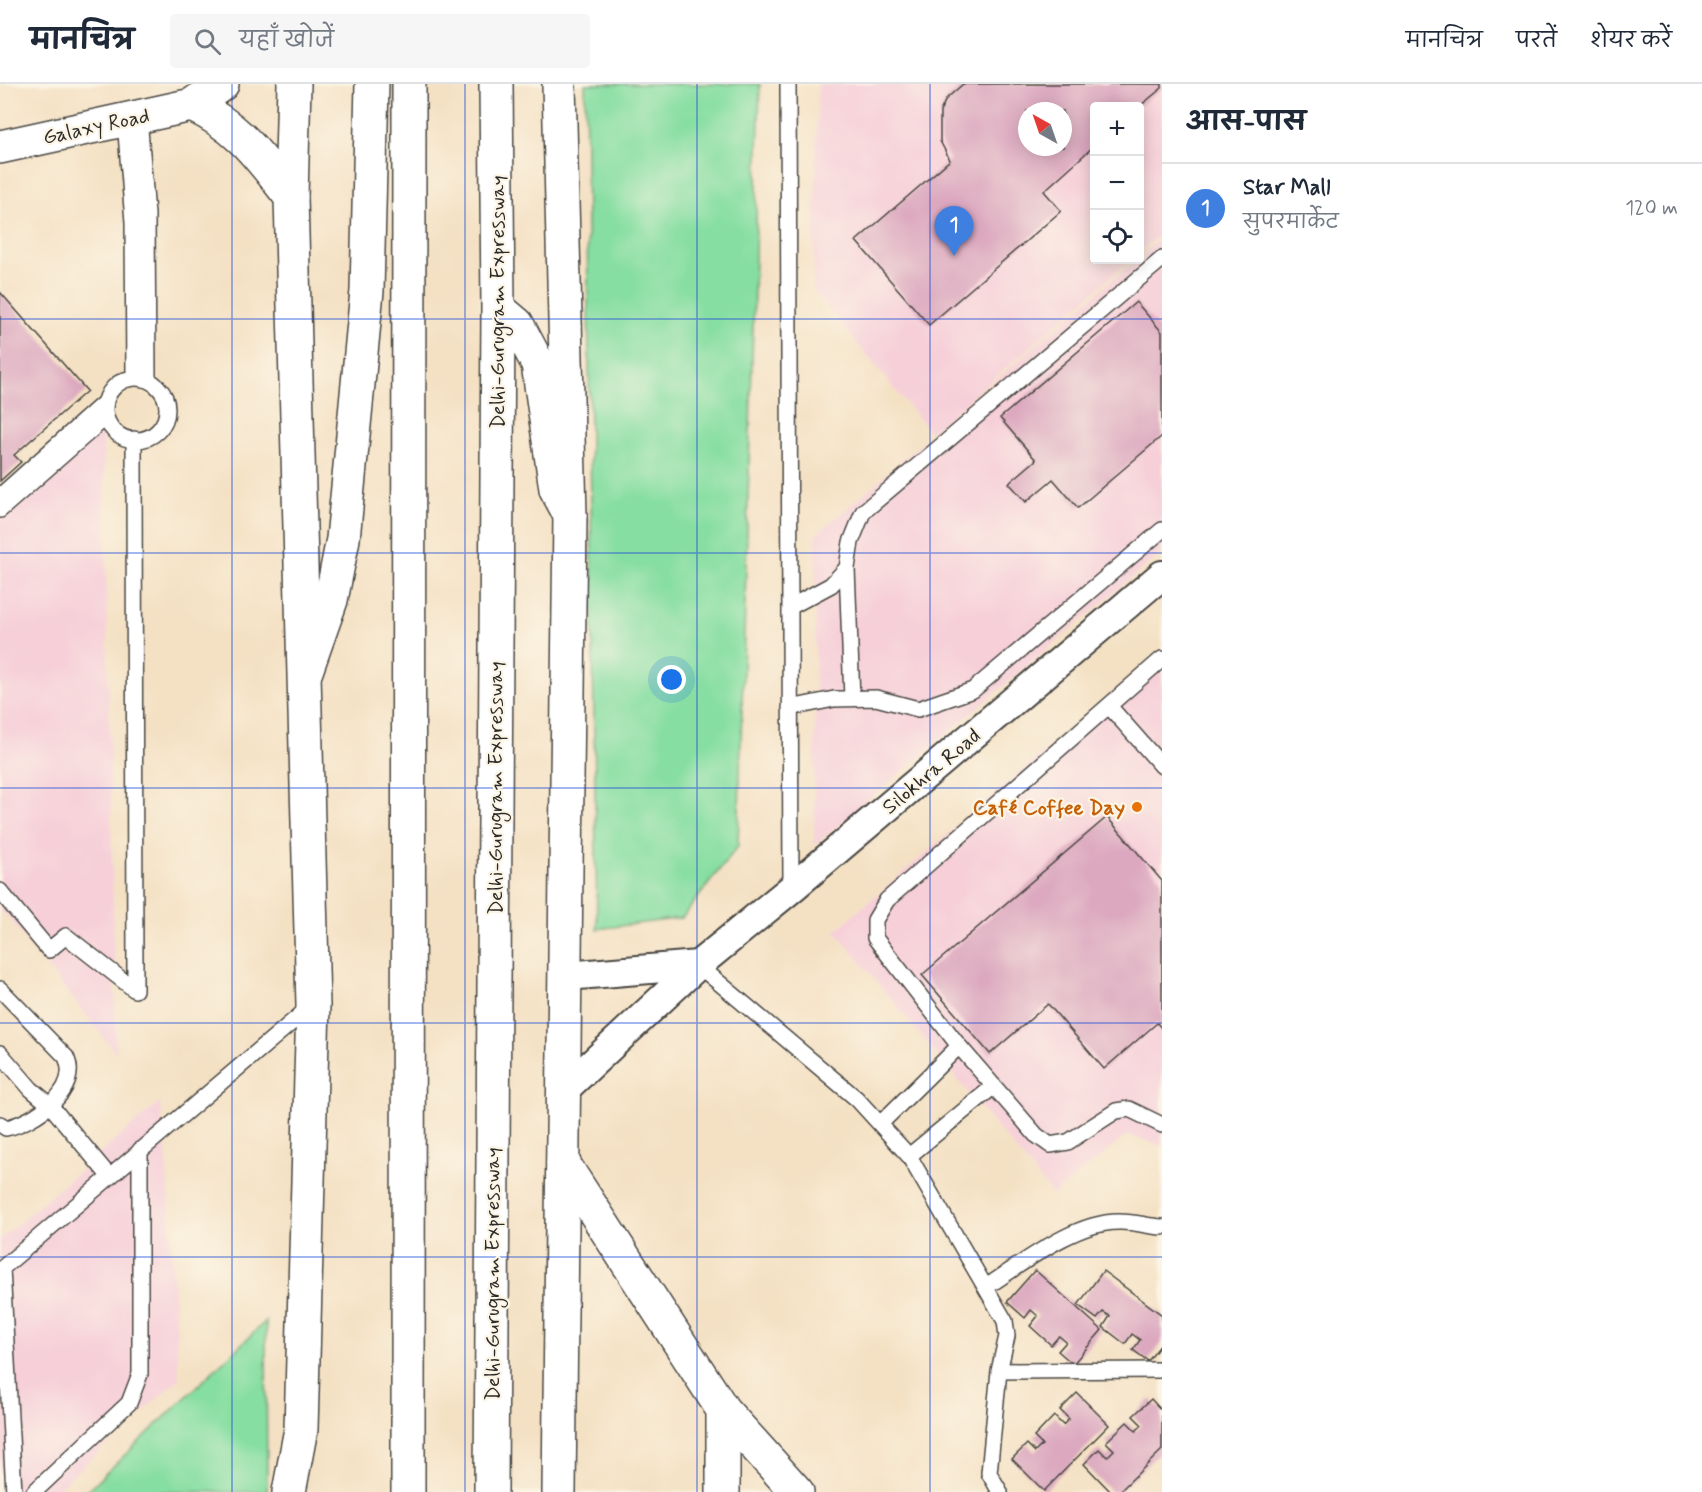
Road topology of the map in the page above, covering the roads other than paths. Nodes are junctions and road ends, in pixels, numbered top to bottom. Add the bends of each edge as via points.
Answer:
1 (222, 84) edge
2 (294, 84) edge
3 (372, 84) edge
4 (409, 84) edge
5 (496, 84) edge
6 (559, 84) edge
7 (788, 84) edge
8 (192, 105) junction
9 (132, 118) junction
10 (1, 149) edge
11 (291, 197) junction
12 (1162, 259) edge
13 (498, 308) junction
14 (141, 379) junction
15 (106, 401) junction
16 (106, 417) junction
17 (134, 440) junction
18 (0, 496) edge
19 (0, 510) edge
20 (570, 516) junction
21 (1162, 530) edge
22 (846, 568) junction
23 (1162, 575) edge
24 (790, 607) junction
25 (1162, 659) edge
26 (306, 671) junction
27 (852, 699) junction
28 (1109, 706) junction
29 (790, 708) junction
30 (1162, 766) edge
31 (791, 890) junction
32 (0, 891) edge
33 (698, 965) junction
34 (566, 976) junction
35 (0, 989) edge
36 (313, 1005) junction
37 (959, 1046) junction
38 (0, 1053) edge
39 (994, 1086) junction
40 (565, 1089) junction
41 (50, 1105) junction
42 (0, 1124) edge
43 (880, 1124) junction
44 (1162, 1125) edge
45 (140, 1150) junction
46 (909, 1156) junction
47 (563, 1163) junction
48 (109, 1176) junction
49 (1162, 1227) edge
50 (1, 1269) edge
51 (986, 1287) junction
52 (1162, 1370) edge
53 (999, 1371) junction
54 (723, 1410) junction
55 (302, 1429) junction
56 (989, 1473) junction
57 (14, 1492) edge
58 (34, 1492) edge
59 (289, 1492) edge
60 (303, 1492) edge
61 (408, 1492) edge
62 (491, 1492) edge
63 (559, 1492) edge
64 (723, 1492) edge
65 (797, 1492) edge
66 (988, 1492) edge
67 (1000, 1492) edge

1 - 8 main road, Galaxy Road
2 - 11 main road
3 - 26 main road via 367,291 343,539 331,600
4 - 61 main road
5 - 13 main road, Delhi-Gurugram Expressway
6 - 20 main road
7 - 24 lane
8 - 9 main road, Galaxy Road
8 - 11 main road via 218,117 243,137
9 - 10 main road, Galaxy Road
9 - 14 lane via 147,214
11 - 26 main road
12 - 22 lane via 863,512
13 - 20 main road via 518,324 538,364 556,489
13 - 62 main road, Delhi-Gurugram Expressway
14 - 15 lane via 118,384
14 - 17 lane via 164,395 166,416 155,433
15 - 16 lane
15 - 18 lane
16 - 17 lane via 117,433
16 - 19 lane
17 - 32 lane via 135,990 66,936 49,950
20 - 34 main road
21 - 27 lane via 973,690 918,709 876,698
22 - 24 lane via 831,585
22 - 27 lane
23 - 31 street, Silokhra Road
24 - 29 lane
25 - 28 lane
26 - 36 main road
27 - 29 lane
28 - 30 lane
28 - 37 lane via 887,900 875,920 875,938
29 - 31 lane
31 - 33 street, Silokhra Road
33 - 34 street
33 - 40 street, Silokhra Road
33 - 43 lane via 857,1099
34 - 40 main road
35 - 41 lane via 66,1057 71,1068 68,1081
36 - 45 lane
36 - 55 main road
37 - 39 lane
37 - 43 lane
38 - 41 lane
39 - 44 lane via 1036,1135 1050,1145 1068,1142 1116,1111 1129,1109
39 - 46 lane
40 - 47 main road
41 - 42 lane via 23,1124 6,1128
41 - 48 lane
43 - 46 lane
45 - 48 lane
45 - 58 lane via 140,1374 129,1403
46 - 51 lane
47 - 54 main road
47 - 63 main road
48 - 50 lane
49 - 51 lane via 1119,1222 1089,1226
50 - 57 lane
51 - 53 lane via 1005,1322 1007,1336
52 - 53 lane
53 - 56 lane
54 - 64 main road
54 - 65 main road
55 - 59 main road
55 - 60 main road
56 - 66 lane
56 - 67 lane

